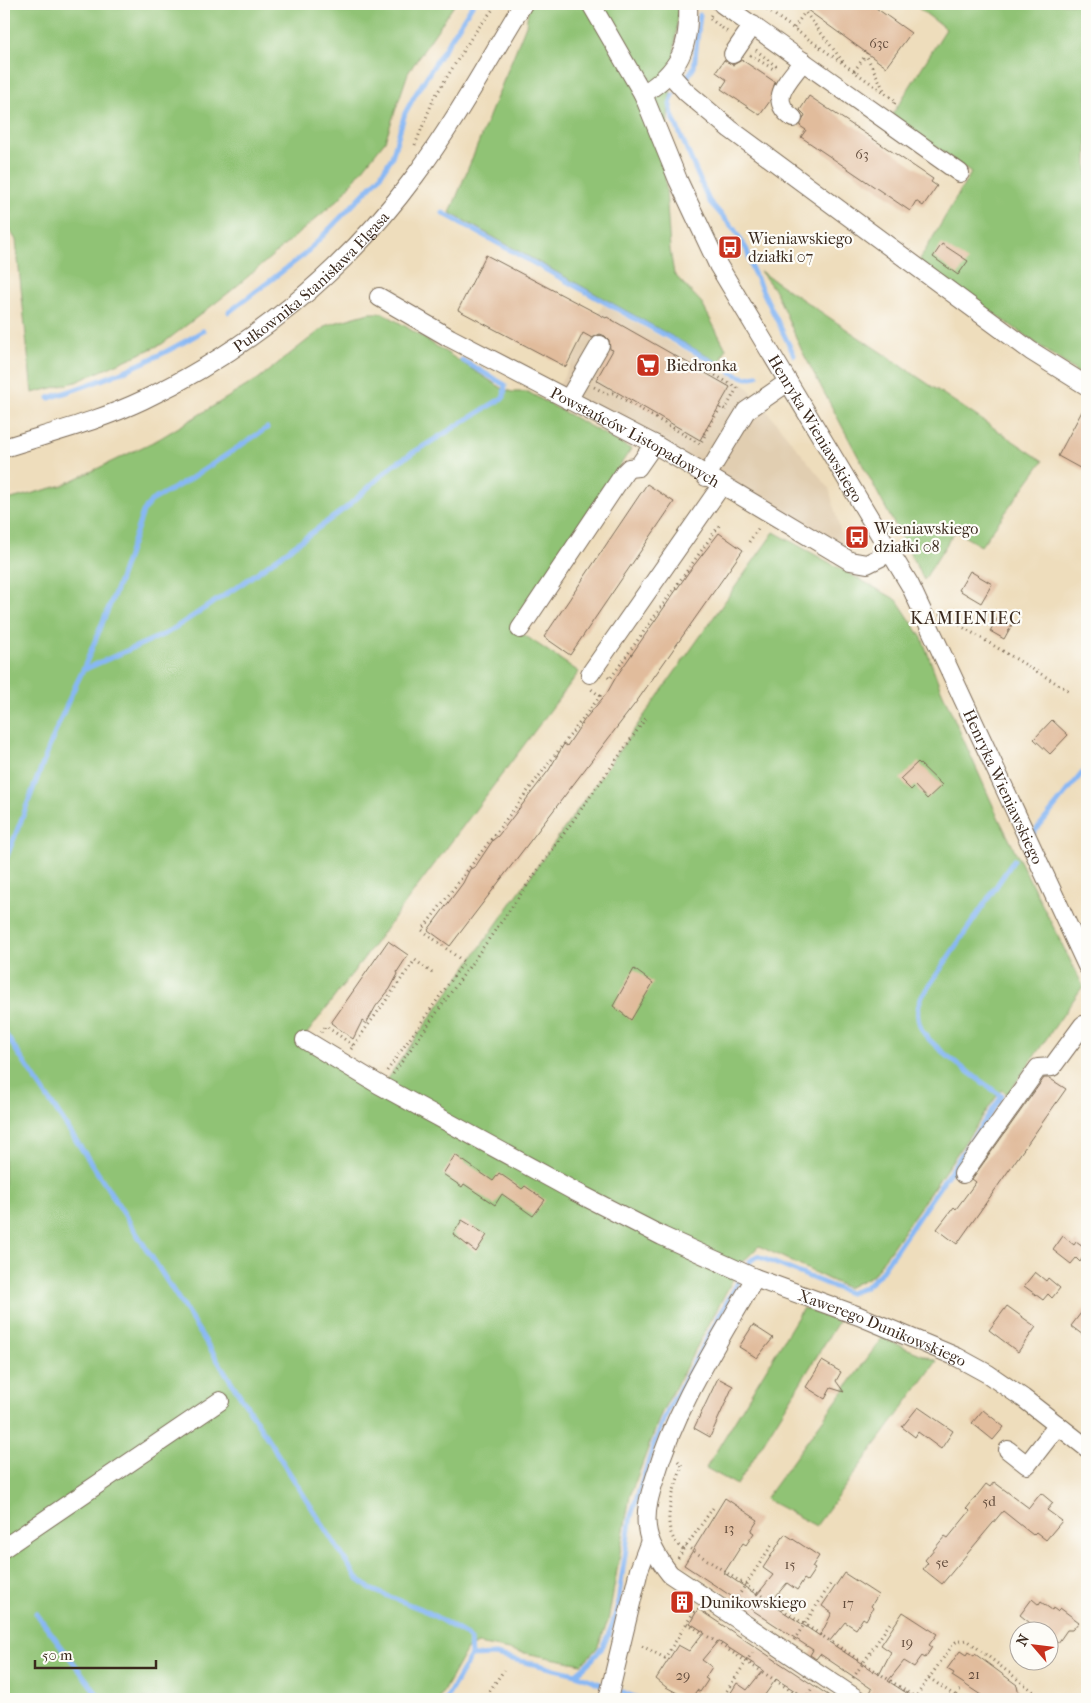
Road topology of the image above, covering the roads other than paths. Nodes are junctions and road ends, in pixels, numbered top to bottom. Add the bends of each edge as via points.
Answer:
1 (524, 4) edge
2 (591, 4) edge
3 (688, 4) edge
4 (731, 6) edge
5 (753, 25) junction
6 (739, 58) road end
7 (802, 61) junction
8 (670, 74) junction
9 (643, 94) junction
10 (793, 118) dead end
11 (960, 173) dead end
12 (379, 297) dead end
13 (600, 345) dead end
14 (788, 382) junction
15 (1087, 386) edge
16 (568, 400) junction
17 (654, 444) junction
18 (4, 448) edge
19 (713, 481) junction
20 (891, 552) junction
21 (520, 629) dead end
22 (590, 675) road end
23 (1087, 966) edge
24 (1087, 1024) edge
25 (305, 1040) dead end
26 (963, 1174) dead end
27 (755, 1278) junction
28 (220, 1401) dead end
29 (1058, 1425) junction
30 (1087, 1448) edge
31 (1008, 1450) dead end
32 (650, 1541) junction
33 (4, 1548) edge
34 (851, 1695) edge
35 (608, 1699) edge

1 - 18 street, Pułkownika Stanisława Elgasa via 415,175 376,224 313,287 234,348 176,384 97,419
2 - 9 street, Henryka Wieniawskiego
3 - 8 street via 688,39
4 - 5 street
5 - 6 street
5 - 7 street
7 - 10 street via 780,94 782,110
7 - 11 street
8 - 9 street
8 - 15 street via 730,129 1031,351
9 - 14 street, Henryka Wieniawskiego via 718,265
12 - 16 street, Powstańców Listopadowych
13 - 16 street
14 - 19 street via 746,411
14 - 20 street, Henryka Wieniawskiego
16 - 17 street, Powstańców Listopadowych
17 - 19 street, Powstańców Listopadowych
17 - 21 street via 638,467 628,468 625,472
19 - 20 street, Powstańców Listopadowych via 850,561 867,564
19 - 22 street
20 - 23 street, Henryka Wieniawskiego via 928,621
24 - 26 street via 1052,1067 1038,1068
25 - 27 street, Xawerego Dunikowskiego via 381,1086 574,1191
27 - 29 street, Xawerego Dunikowskiego via 957,1357 988,1374
27 - 32 street via 683,1403 670,1434 647,1506
28 - 33 street
29 - 30 street, Xawerego Dunikowskiego
29 - 31 street via 1026,1464
32 - 34 street via 669,1573
32 - 35 street via 639,1570

